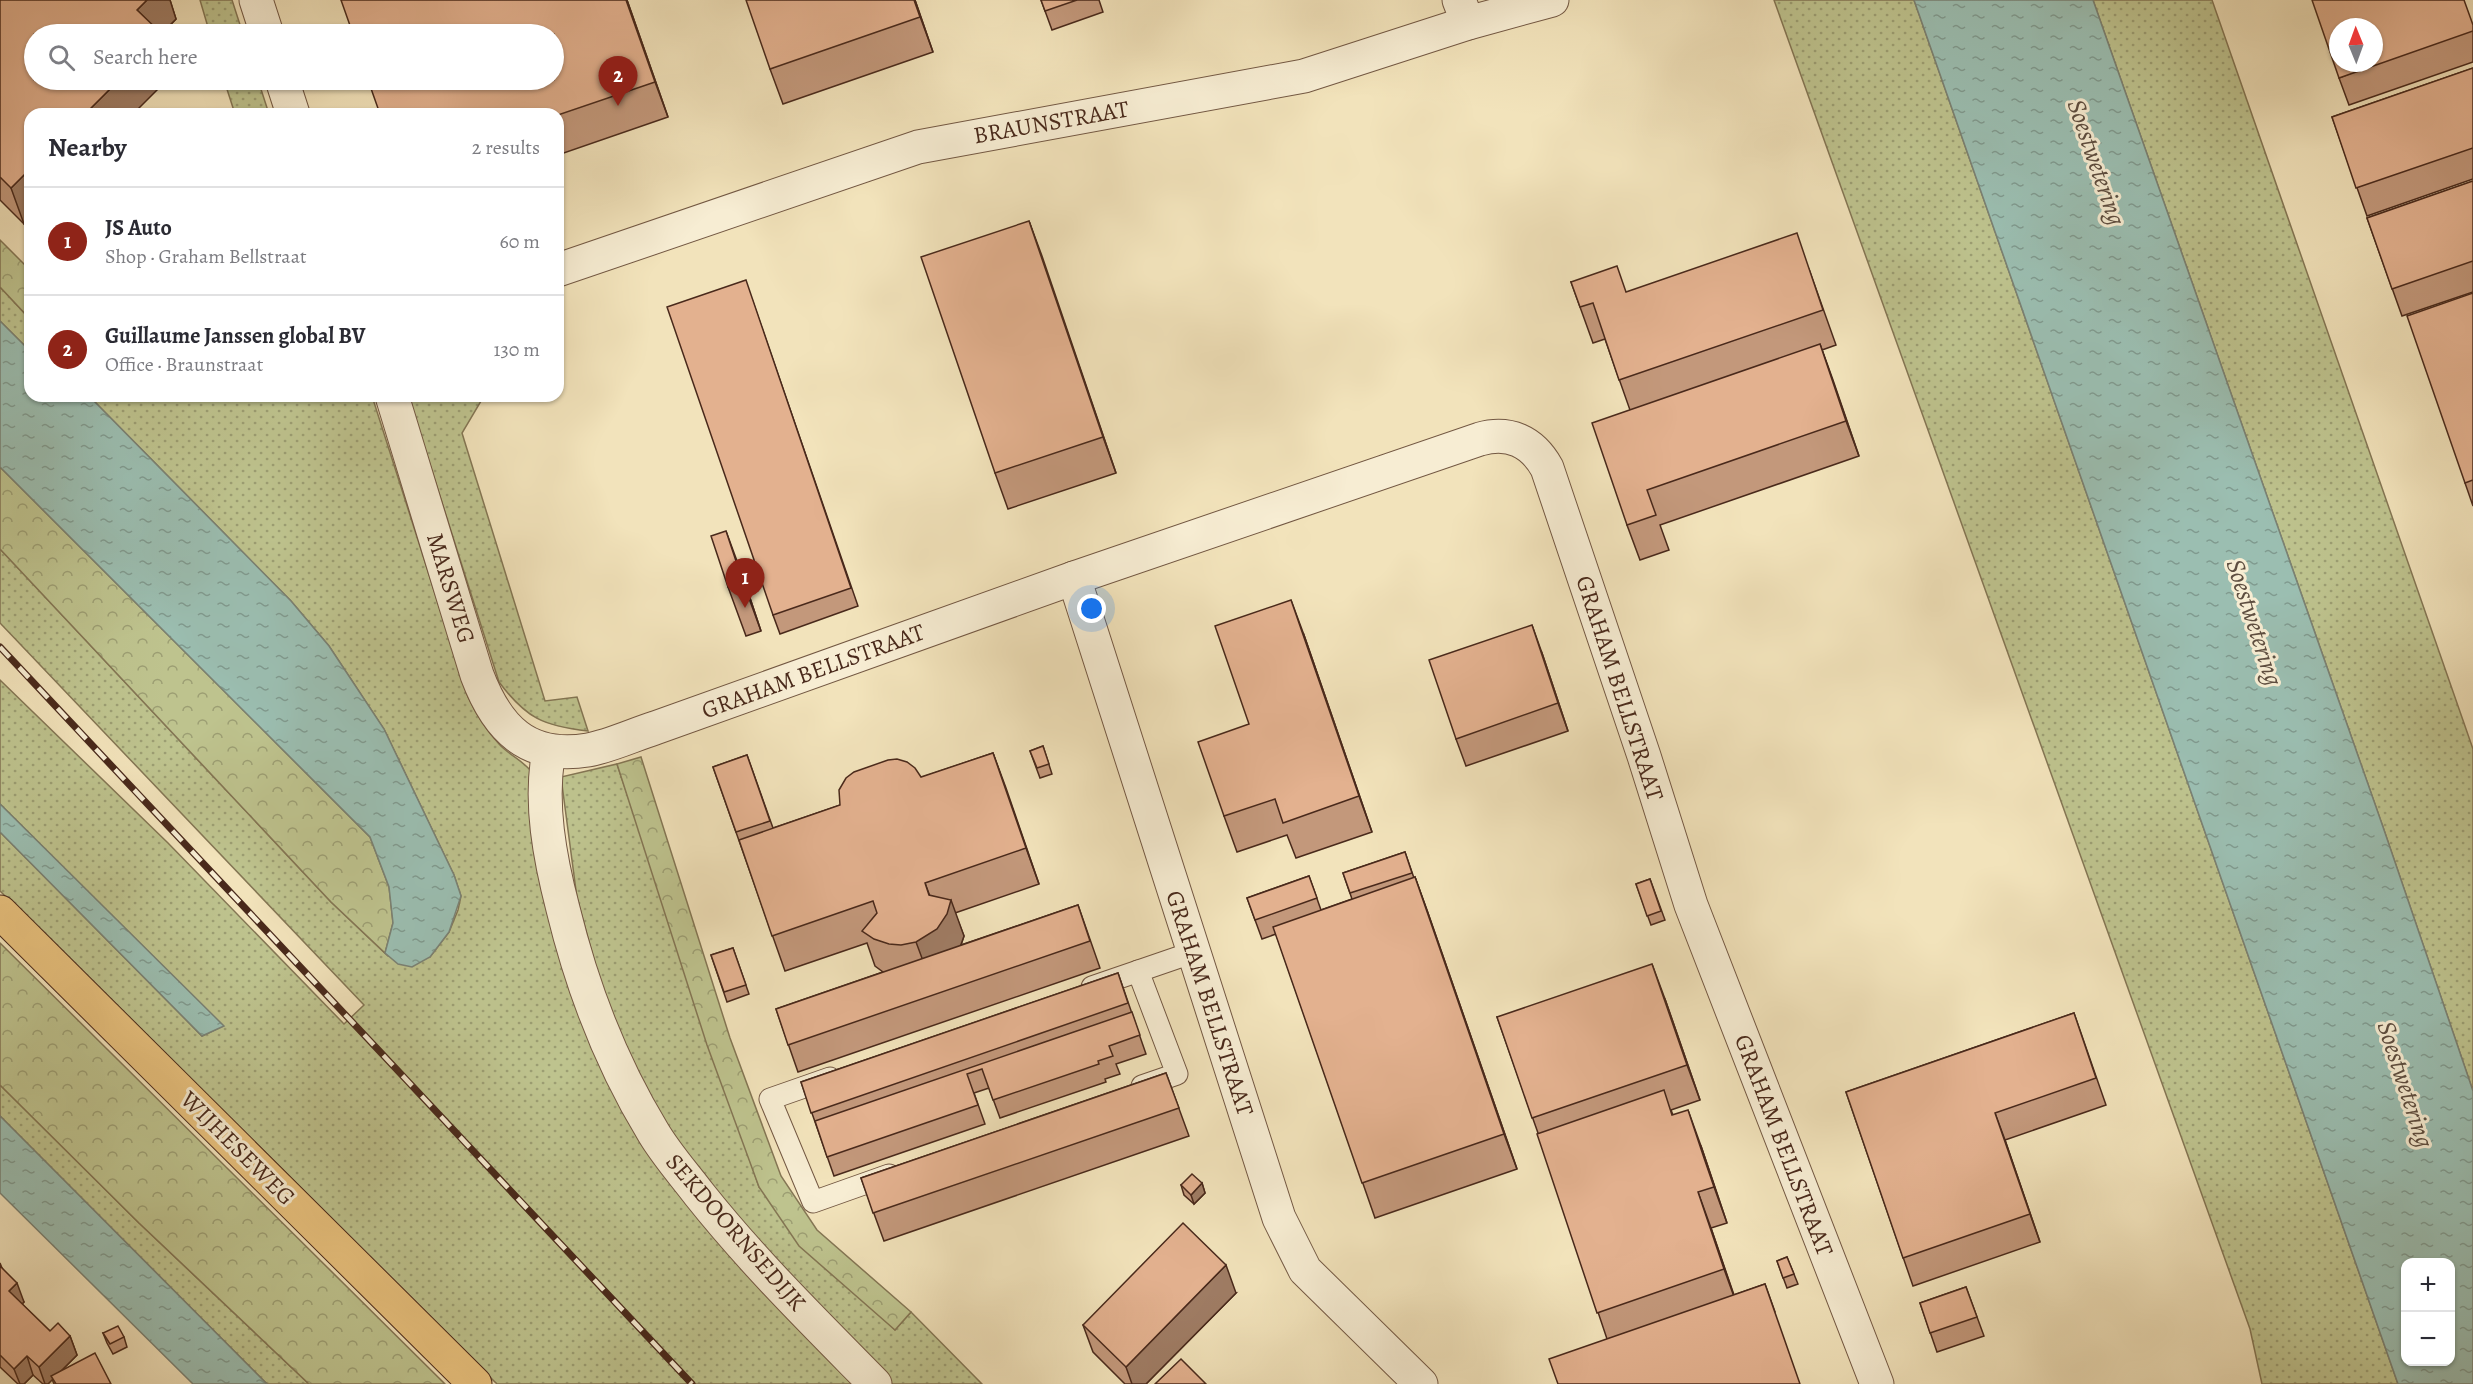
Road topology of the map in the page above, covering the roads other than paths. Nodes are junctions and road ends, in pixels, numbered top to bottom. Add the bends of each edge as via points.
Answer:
1 (256, 0) edge
2 (1552, 0) edge
3 (1463, 12) edge
4 (264, 24) edge
5 (285, 90) edge
6 (291, 108) edge
7 (564, 268) edge
8 (393, 402) edge
9 (1074, 578) junction
10 (549, 751) junction
11 (0, 912) edge
12 (1194, 952) junction
13 (1138, 971) junction
14 (1071, 994) edge
15 (848, 1071) edge
16 (1122, 1093) edge
17 (912, 1167) edge
18 (475, 1384) edge
19 (875, 1384) edge
20 (1421, 1384) edge
21 (1877, 1384) edge

1 - 4 street
2 - 3 street, BRAUNSTRAAT
3 - 7 street, BRAUNSTRAAT via 1304,76 918,147
5 - 6 street
8 - 10 street, MARSWEG via 486,699 516,736
9 - 10 street, GRAHAM BELLSTRAAT via 589,750
9 - 12 street, GRAHAM BELLSTRAAT
9 - 21 street, GRAHAM BELLSTRAAT via 1480,439 1505,435 1530,446 1547,468 1691,905
10 - 19 street, SEKDOORNSEDIJK via 544,790 558,890 587,989 624,1082 672,1160 724,1226 759,1267
11 - 18 main road, WIJHESEWEG
12 - 13 lane
12 - 20 street, GRAHAM BELLSTRAAT via 1279,1218 1305,1270
13 - 14 lane
13 - 16 lane via 1177,1074
15 - 17 lane via 770,1098 813,1202

